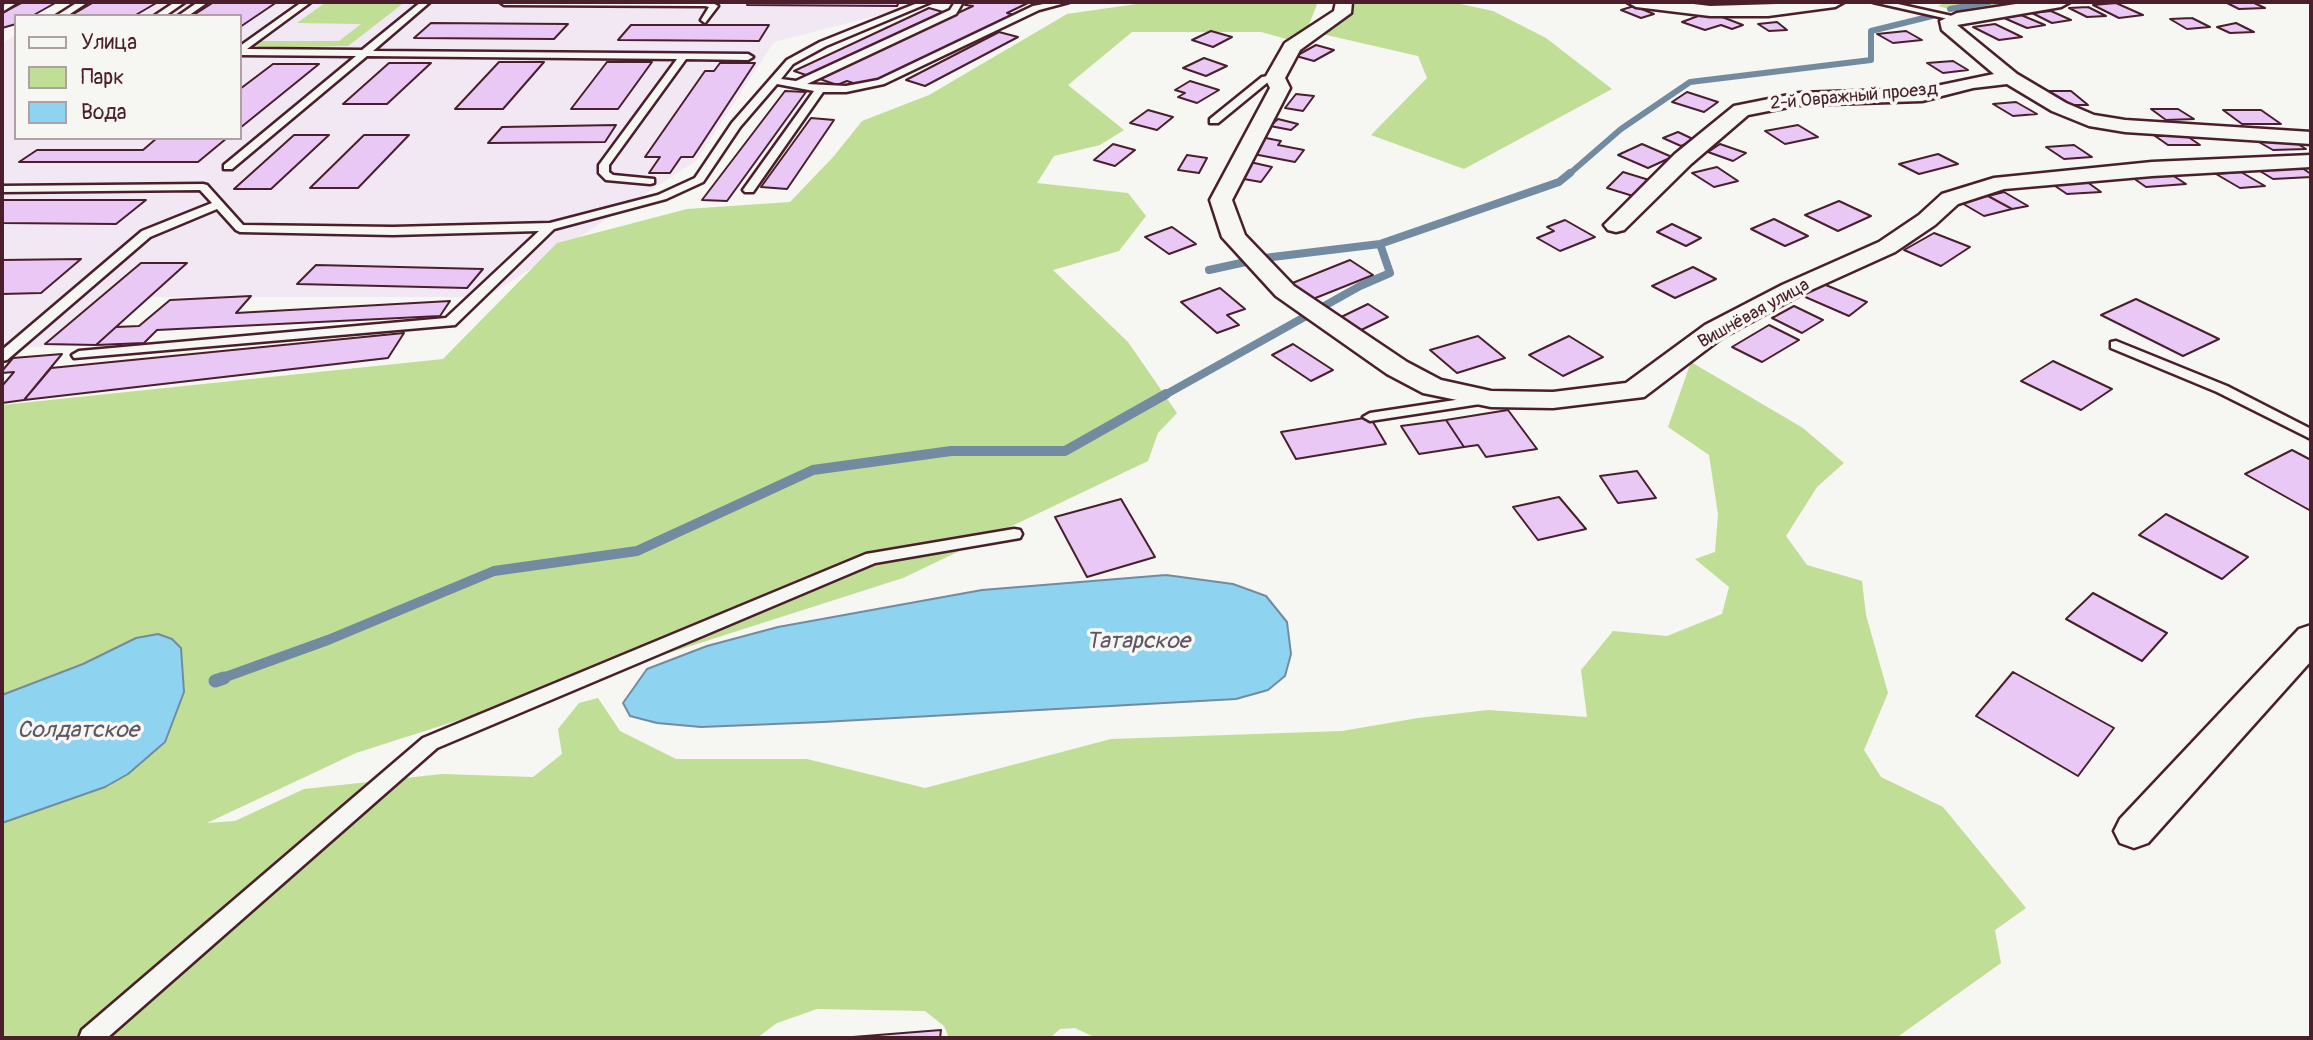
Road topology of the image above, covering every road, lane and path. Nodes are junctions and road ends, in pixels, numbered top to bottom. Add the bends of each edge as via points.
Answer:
1 (14, 2) edge
2 (84, 2) edge
3 (181, 2) edge
4 (204, 2) edge
5 (307, 2) edge
6 (426, 2) edge
7 (504, 2) edge
8 (624, 2) edge
9 (927, 2) edge
10 (959, 2) edge
11 (1065, 2) edge
12 (1344, 2) edge
13 (1636, 2) edge
14 (1835, 2) edge
15 (1878, 2) edge
16 (2061, 2) edge
17 (2, 9) edge
18 (63, 14) edge
19 (161, 14) edge
20 (185, 14) edge
21 (1957, 18) junction
22 (705, 20) dead end
23 (242, 50) edge
24 (242, 51) edge
25 (364, 54) junction
26 (684, 56) junction
27 (748, 57) dead end
28 (1275, 78) junction
29 (2010, 78) junction
30 (772, 80) junction
31 (796, 85) junction
32 (820, 89) junction
33 (1214, 121) dead end
34 (2311, 138) edge
35 (2311, 161) edge
36 (228, 167) dead end
37 (650, 181) dead end
38 (2, 189) edge
39 (749, 190) dead end
40 (218, 205) junction
41 (1616, 225) dead end
42 (550, 227) junction
43 (2116, 345) dead end
44 (79, 355) dead end
45 (2, 357) edge
46 (1491, 399) junction
47 (1370, 418) dead end
48 (2311, 435) edge
49 (1014, 534) dead end
50 (2311, 638) edge
51 (2134, 831) dead end
52 (90, 1038) edge

1 - 17 lane
2 - 18 lane
3 - 19 lane
4 - 20 lane
5 - 23 lane
6 - 25 lane
7 - 8 lane
8 - 22 lane via 711,5 714,9
9 - 30 lane via 823,44 790,62
10 - 31 lane via 953,12
11 - 32 lane via 1036,8 896,78 864,87
12 - 28 street via 1342,13 1292,47
13 - 14 street via 1710,11 1768,11
15 - 21 lane
16 - 21 street
21 - 29 street via 1948,26
24 - 25 lane
25 - 26 lane
25 - 36 lane
26 - 27 lane
26 - 37 lane via 604,165 610,178
28 - 33 lane via 1265,79
28 - 46 street, Вишнёвая улица via 1280,88 1221,200 1234,237 1285,291 1397,368 1433,387
29 - 34 street via 2089,120
29 - 41 street, 2-й Овражный проезд via 1922,95 1799,99 1741,110
30 - 31 lane
30 - 42 lane via 699,180 662,197
31 - 32 lane
32 - 39 lane
35 - 46 street, Вишнёвая улица via 2002,183 1950,199 1887,247 1714,331 1634,391 1553,400
38 - 40 lane via 203,187
40 - 42 lane via 240,228
40 - 45 lane via 146,234
42 - 44 lane via 450,322
43 - 48 lane via 2222,388
46 - 47 lane
49 - 52 lane via 872,558 430,743
50 - 51 street

